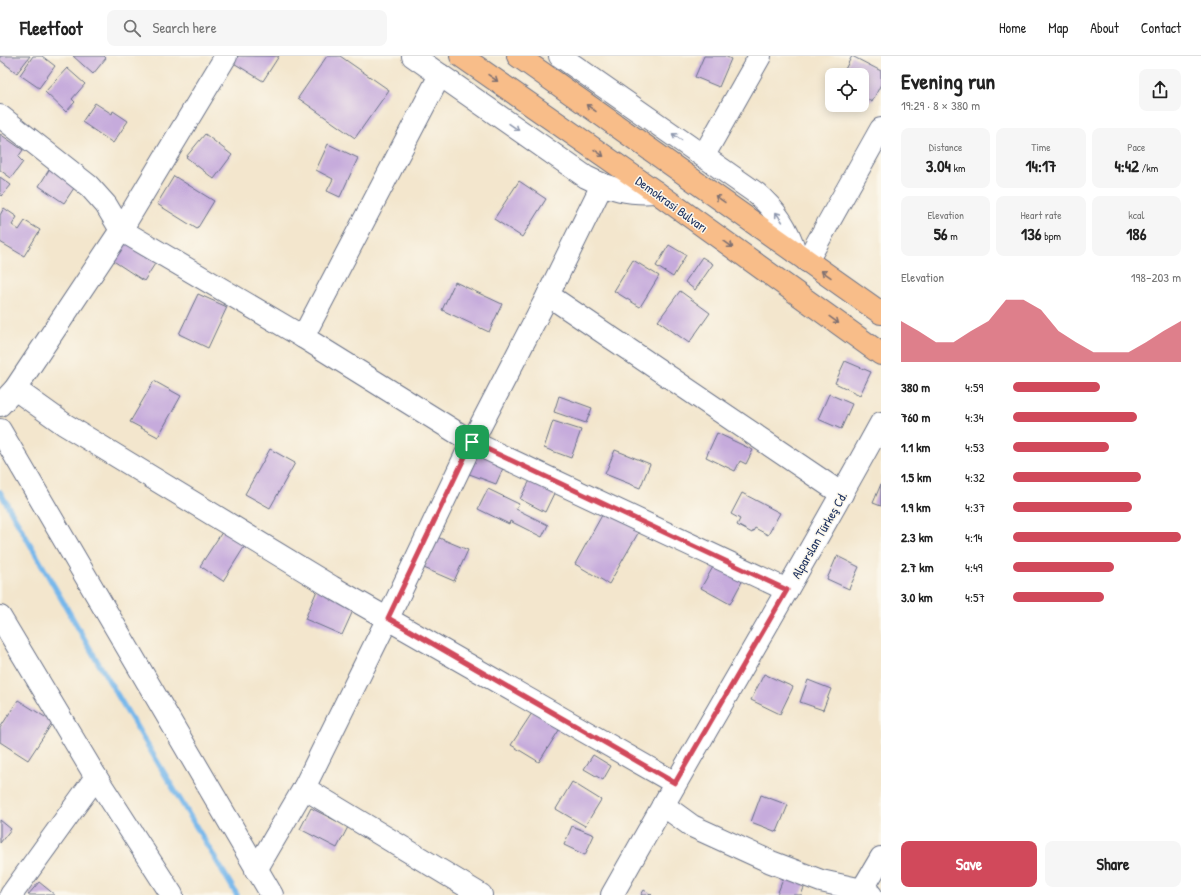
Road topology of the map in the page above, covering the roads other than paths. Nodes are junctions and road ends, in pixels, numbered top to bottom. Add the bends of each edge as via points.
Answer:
1 (226, 56) edge
2 (413, 56) edge
3 (461, 56) edge
4 (518, 56) edge
5 (560, 56) edge
6 (760, 56) edge
7 (440, 75) junction
8 (0, 116) edge
9 (881, 129) edge
10 (704, 156) junction
11 (602, 185) junction
12 (656, 192) junction
13 (121, 230) junction
14 (801, 257) junction
15 (548, 295) junction
16 (881, 313) edge
17 (303, 337) junction
18 (881, 354) edge
19 (15, 390) junction
20 (0, 405) edge
21 (881, 424) edge
22 (0, 430) edge
23 (472, 442) junction
24 (842, 494) junction
25 (787, 590) junction
26 (0, 617) edge
27 (388, 618) junction
28 (96, 777) junction
29 (675, 783) junction
30 (304, 788) junction
31 (663, 804) junction
32 (881, 858) edge
33 (256, 870) junction
34 (866, 893) edge
35 (12, 895) edge
36 (172, 895) edge
37 (272, 895) edge
38 (481, 895) edge
39 (612, 895) edge

1 - 13 street
2 - 7 street
3 -> 12 highway, Demokrasi Bulvarı
14 -> 4 highway
10 -> 5 street
6 - 10 street
7 -> 11 street via 586,177
7 - 17 street
8 - 13 street via 89,186 106,205
9 - 14 street
14 -> 10 street via 784,225 767,202
11 - 12 street via 631,192
11 - 15 street
12 -> 18 highway, Demokrasi Bulvarı
13 - 17 street
13 - 19 street
16 -> 14 highway
15 - 23 street
15 - 24 street
17 - 23 street
19 - 20 street
19 - 27 street via 64,424 325,583
21 - 24 street, Alparslan Türkeş Cd.
22 - 33 street
23 - 25 street
23 - 27 street
24 - 25 street, Alparslan Türkeş Cd.
25 - 29 street, Alparslan Türkeş Cd.
26 - 28 street
27 - 29 street
27 - 30 street
28 - 35 street
28 - 36 street
29 - 31 street, Alparslan Türkeş Cd.
30 - 33 street
30 - 38 street
31 - 34 street via 692,826 770,862 821,882
31 - 39 street, Alparslan Türkeş Cd.
32 - 34 street
33 - 37 street

